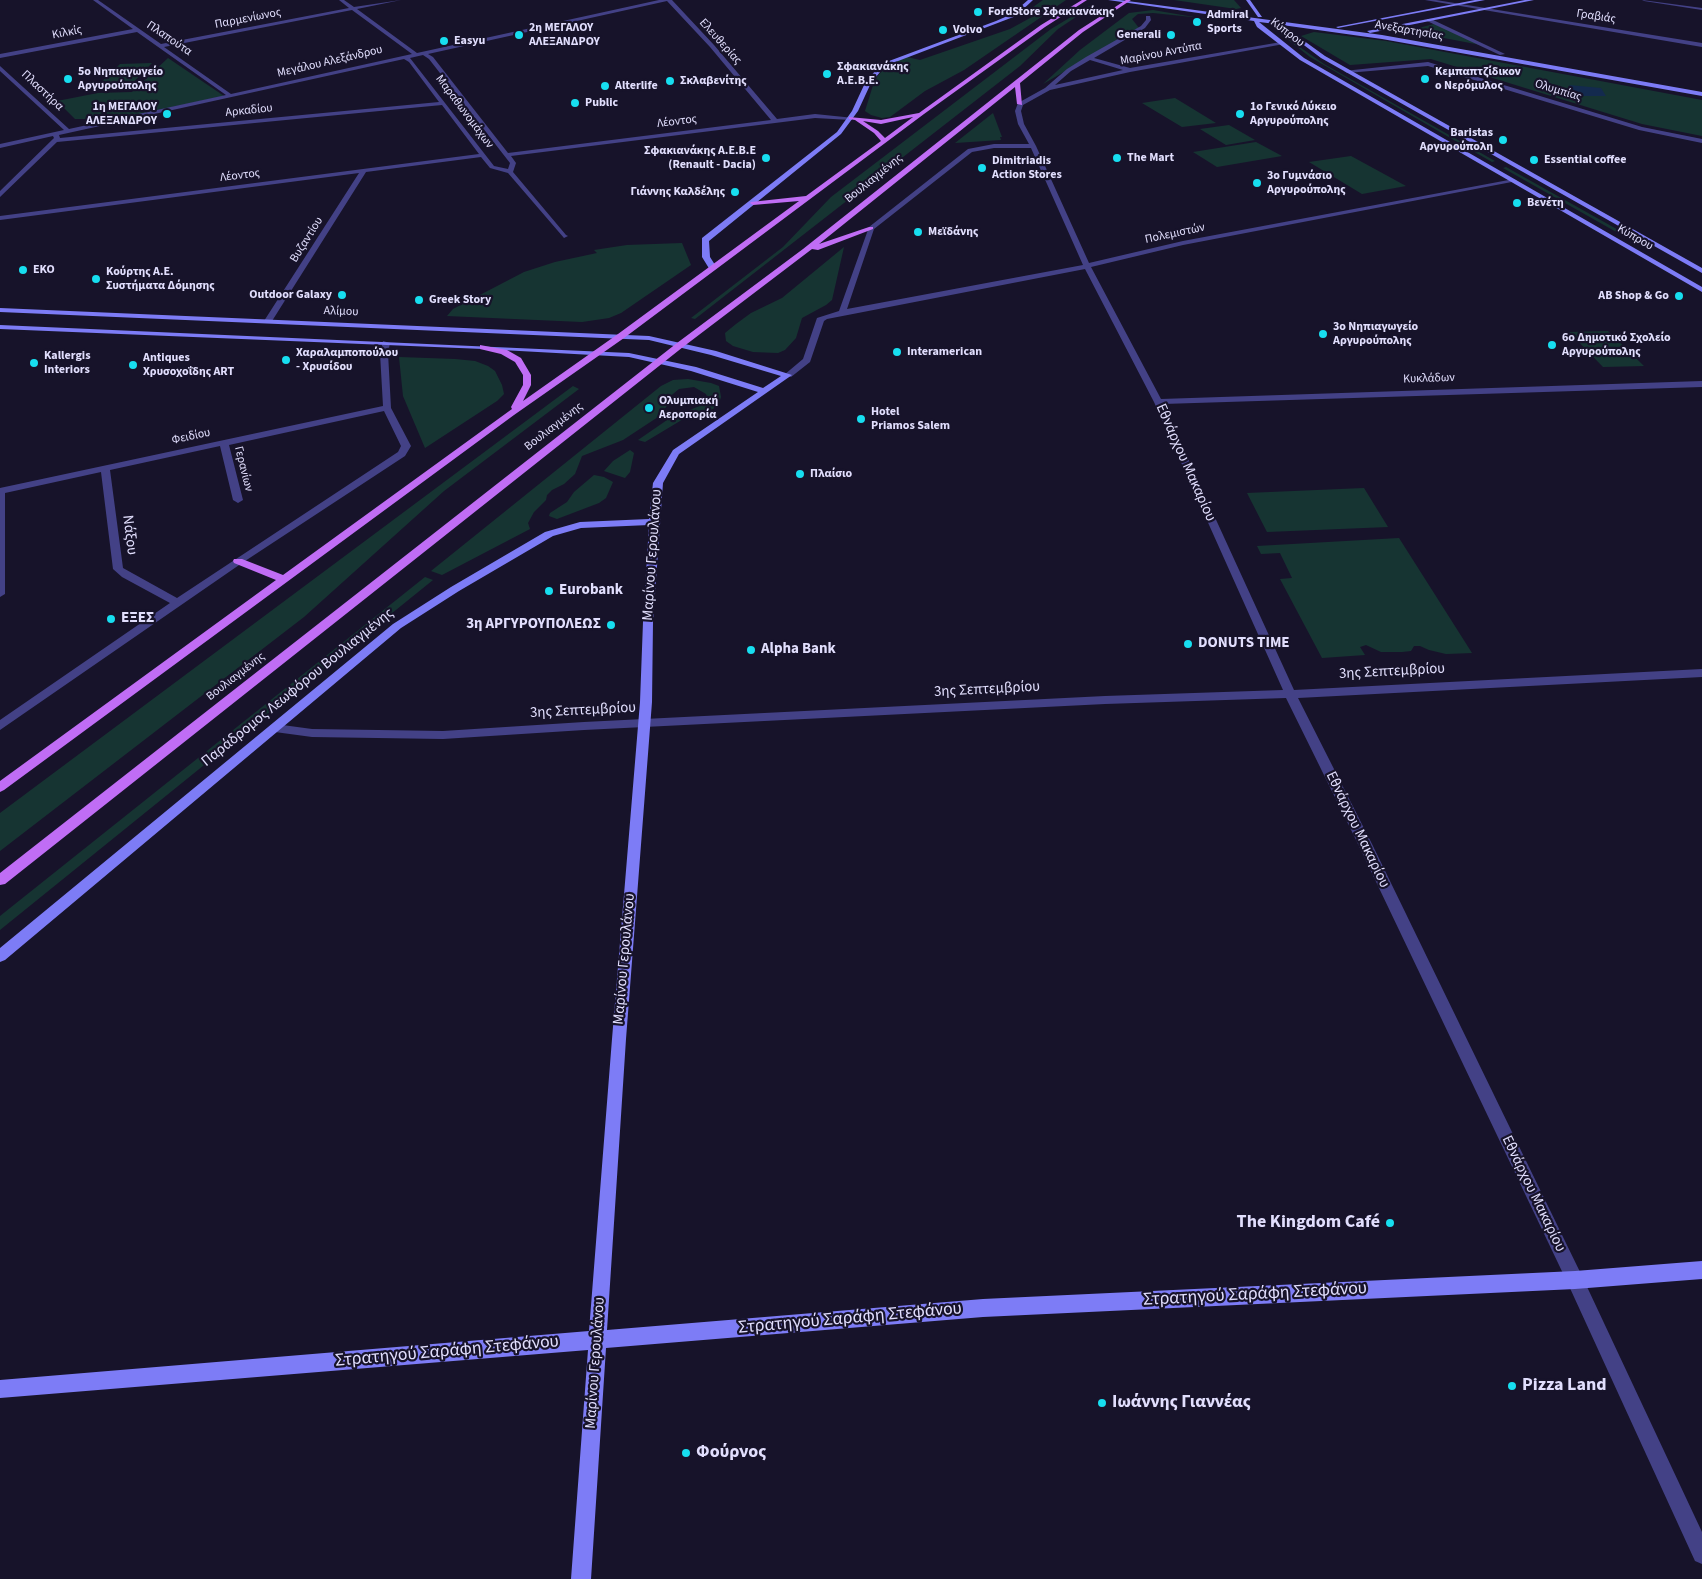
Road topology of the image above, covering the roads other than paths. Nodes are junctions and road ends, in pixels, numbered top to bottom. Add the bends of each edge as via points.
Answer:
1 (95, 0) edge
2 (341, 0) edge
3 (399, 0) edge
4 (631, 0) edge
5 (665, 0) edge
6 (669, 0) edge
7 (1031, 0) edge
8 (1085, 0) edge
9 (1110, 0) edge
10 (1152, 0) edge
11 (1248, 0) edge
12 (1427, 0) edge
13 (1483, 0) edge
14 (1532, 0) edge
15 (1644, 0) edge
16 (1127, 1) edge
17 (647, 4) junction
18 (1457, 5) junction
19 (352, 9) junction
20 (1484, 9) junction
21 (1702, 9) edge
22 (1148, 17) dead end
23 (1258, 19) junction
24 (1429, 20) junction
25 (1278, 24) junction
26 (1342, 26) junction
27 (1327, 29) junction
28 (138, 30) junction
29 (1373, 31) junction
30 (1361, 34) junction
31 (1281, 44) junction
32 (1702, 45) edge
33 (160, 46) junction
34 (424, 53) junction
35 (415, 54) junction
36 (1502, 54) junction
37 (0, 56) edge
38 (405, 57) junction
39 (1088, 58) junction
40 (0, 68) edge
41 (1130, 70) junction
42 (1347, 71) junction
43 (1016, 82) junction
44 (1047, 89) junction
45 (1702, 90) edge
46 (1702, 94) edge
47 (231, 96) junction
48 (443, 103) junction
49 (1020, 104) junction
50 (922, 113) junction
51 (851, 118) junction
52 (775, 121) junction
53 (68, 131) junction
54 (55, 137) junction
55 (1702, 141) edge
56 (885, 142) junction
57 (0, 146) edge
58 (1033, 146) junction
59 (483, 155) junction
60 (506, 155) junction
61 (364, 171) junction
62 (510, 172) junction
63 (1514, 181) junction
64 (0, 196) edge
65 (807, 198) junction
66 (753, 203) junction
67 (0, 218) edge
68 (871, 228) junction
69 (564, 236) dead end
70 (806, 251) junction
71 (1087, 266) junction
72 (713, 268) junction
73 (1702, 271) edge
74 (1702, 290) edge
75 (0, 310) edge
76 (842, 312) junction
77 (268, 321) junction
78 (0, 327) edge
79 (620, 336) junction
80 (386, 343) junction
81 (680, 345) junction
82 (483, 347) junction
83 (597, 353) junction
84 (660, 361) junction
85 (788, 375) junction
86 (1702, 384) edge
87 (764, 391) junction
88 (1158, 402) junction
89 (387, 408) junction
90 (511, 413) junction
91 (224, 443) junction
92 (105, 468) junction
93 (0, 491) edge
94 (238, 500) dead end
95 (655, 522) junction
96 (238, 561) junction
97 (284, 579) junction
98 (0, 594) edge
99 (177, 603) junction
100 (1702, 673) edge
101 (1290, 694) junction
102 (644, 724) junction
103 (0, 726) edge
104 (275, 728) junction
105 (0, 787) edge
106 (0, 880) edge
107 (0, 956) edge
108 (1702, 1270) edge
109 (1575, 1280) junction
110 (597, 1340) junction
111 (0, 1389) edge
112 (1702, 1554) edge
113 (581, 1579) edge

1 - 28 street, Πλαπούτα
2 - 19 street
3 - 19 street, Παρμενίωνος
4 - 17 street
5 - 17 street, Μεγάλου Αλεξάνδρου
6 - 52 street, Ελευθερίας
7 - 51 main road via 1014,15 883,65 868,83
8 - 50 main road, Βουλιαγμένης via 1043,26
9 - 16 main road, Ανεξαρτησίας
10 - 23 main road, Ανεξαρτησίας
11 - 23 main road
12 - 18 street, Γραβιάς
13 - 18 main road
14 - 20 main road
15 - 21 street
16 - 23 main road, Ανεξαρτησίας
16 - 43 main road, Βουλιαγμένης via 1080,31
17 - 34 street, Μεγάλου Αλεξάνδρου
18 - 20 street, Γραβιάς
18 - 26 main road
19 - 33 street, Παρμενίωνος
19 - 35 street
20 - 24 main road
20 - 32 street, Γραβιάς
22 - 39 street via 1142,27
23 - 25 main road, Ανεξαρτησίας
23 - 26 main road, Ανεξαρτησίας
23 - 31 main road, Κύπρου via 1259,26
24 - 29 main road
24 - 36 street
25 - 27 main road, Ανεξαρτησίας
25 - 42 main road, Κύπρου via 1310,49
26 - 27 main road
26 - 29 main road, Ανεξαρτησίας
27 - 30 main road, Ανεξαρτησίας
28 - 33 street, Πλαπούτα
28 - 37 street, Κιλκίς
29 - 30 main road
29 - 36 main road, Ανεξαρτησίας
30 - 46 main road, Ανεξαρτησίας
31 - 41 street, Μαρίνου Αντύπα
31 - 63 main road, Κύπρου
33 - 47 street, Πλαπούτα
34 - 35 street, Μεγάλου Αλεξάνδρου
34 - 60 street, Μαραθωνομάχων
35 - 38 street, Μεγάλου Αλεξάνδρου
36 - 45 main road, Ανεξαρτησίας
38 - 47 street, Μεγάλου Αλεξάνδρου
38 - 48 street, Μαραθωνομάχων
39 - 41 street
39 - 44 street
40 - 53 street, Πλαστήρα
41 - 44 street, Μαρίνου Αντύπα
42 - 55 street, Ολυμπίας via 1428,64 1641,129
42 - 73 main road, Κύπρου
43 - 49 main road
43 - 70 main road, Βουλιαγμένης
44 - 49 street
47 - 53 street, Μεγάλου Αλεξάνδρου
48 - 54 street, Αρκαδίου
48 - 59 street, Μαραθωνομάχων
49 - 58 street, Εθνάρχου Μακαρίου via 1020,121
50 - 51 main road via 881,122
50 - 56 main road, Βουλιαγμένης
51 - 52 street, Λέοντος via 822,115
51 - 56 main road via 876,132
51 - 66 main road via 832,139
52 - 60 street, Λέοντος
53 - 54 street, Μεγάλου Αλεξάνδρου
54 - 57 street, Μεγάλου Αλεξάνδρου
54 - 64 street
56 - 65 main road, Βουλιαγμένης
58 - 68 street via 970,150
58 - 71 street, Εθνάρχου Μακαρίου
59 - 61 street, Λέοντος
59 - 62 street, Μαραθωνομάχων via 492,167
60 - 62 street, Μαραθωνομάχων via 513,164
61 - 67 street, Λέοντος
61 - 77 street, Βυζαντίου
62 - 69 street, Μαραθωνομάχων
63 - 71 street, Πολεμιστών via 1183,243
63 - 74 main road, Κύπρου
65 - 66 main road
65 - 72 main road, Βουλιαγμένης
66 - 72 main road via 705,240 706,257
68 - 70 main road
68 - 76 street
70 - 81 main road, Βουλιαγμένης
71 - 76 street, Πολεμιστών
71 - 88 street, Εθνάρχου Μακαρίου
72 - 79 main road, Βουλιαγμένης
75 - 77 main road, Αλίμου
76 - 85 street via 820,320 807,360
77 - 79 main road, Αλίμου
78 - 80 main road, Αλίμου
79 - 81 main road, Αλίμου
79 - 83 main road, Βουλιαγμένης
80 - 82 main road, Αλίμου
80 - 89 street
81 - 84 main road, Βουλιαγμένης
81 - 85 main road
82 - 83 main road, Αλίμου
82 - 90 main road via 504,352 518,360 527,375 527,385
83 - 84 main road, Αλίμου
83 - 90 main road, Βουλιαγμένης
84 - 87 main road
84 - 106 main road, Βουλιαγμένης
85 - 87 main road, Μαρίνου Γερουλάνου
86 - 88 street, Κυκλάδων
87 - 95 main road, Μαρίνου Γερουλάνου via 676,452 658,483
88 - 101 street, Εθνάρχου Μακαρίου
89 - 91 street, Φειδίου
89 - 96 street via 406,446 402,454
90 - 97 main road, Βουλιαγμένης
91 - 92 street, Φειδίου
91 - 94 street, Γερανίων
92 - 93 street, Φειδίου
92 - 99 street, Νάξου via 118,568
93 - 98 street
95 - 102 main road, Μαρίνου Γερουλάνου
95 - 104 main road, Παράδρομος Λεωφόρου Βουλιαγμένης via 580,525 549,534 397,626
96 - 97 main road
96 - 99 street
97 - 105 main road, Βουλιαγμένης
99 - 103 street
100 - 101 street, 3ης Σεπτεμβρίου
101 - 102 street, 3ης Σεπτεμβρίου
101 - 109 street, Εθνάρχου Μακαρίου
102 - 104 street, 3ης Σεπτεμβρίου via 443,736 312,733
102 - 110 main road, Μαρίνου Γερουλάνου
104 - 107 main road, Παράδρομος Λεωφόρου Βουλιαγμένης
108 - 109 main road, Στρατηγού Σαράφη Στεφάνου
109 - 110 main road, Στρατηγού Σαράφη Στεφάνου via 983,1308
109 - 112 street, Εθνάρχου Μακαρίου
110 - 111 main road, Στρατηγού Σαράφη Στεφάνου
110 - 113 main road, Μαρίνου Γερουλάνου

